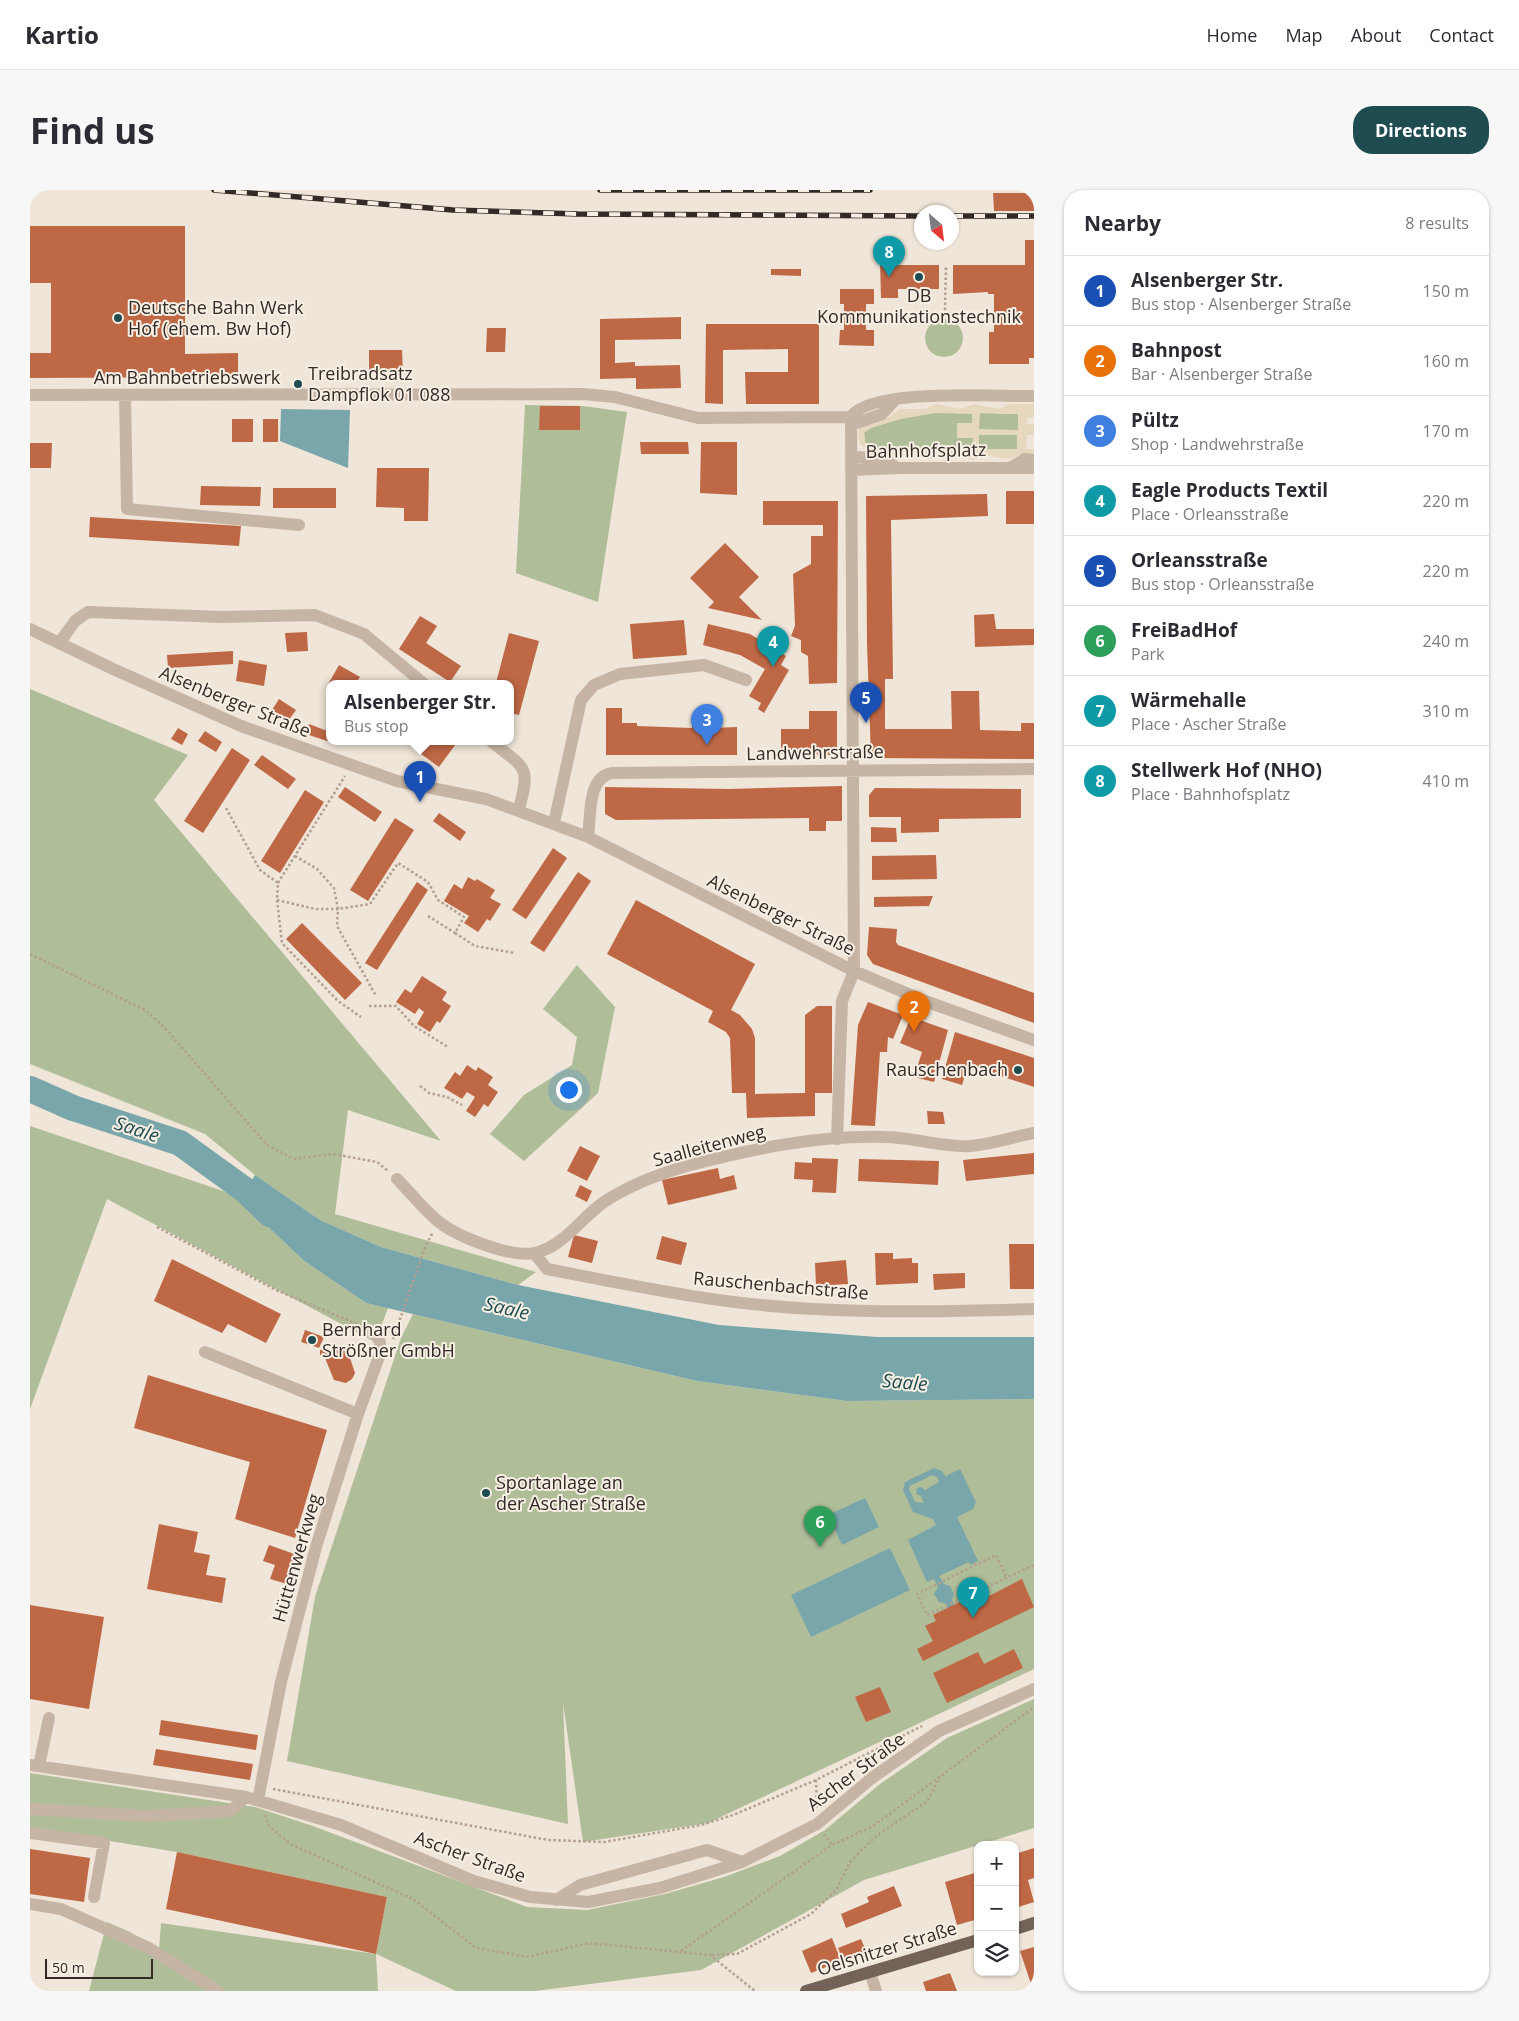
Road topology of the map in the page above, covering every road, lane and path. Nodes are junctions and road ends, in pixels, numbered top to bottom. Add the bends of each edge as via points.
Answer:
1 (946, 265) dead end
2 (945, 310) dead end
3 (125, 395) junction
4 (30, 396) edge
5 (1007, 396) junction
6 (1034, 396) edge
7 (1034, 402) edge
8 (851, 421) junction
9 (1034, 460) edge
10 (851, 463) junction
11 (1010, 468) junction
12 (1034, 468) edge
13 (299, 525) dead end
14 (30, 630) edge
15 (60, 642) junction
16 (419, 680) edge
17 (746, 680) dead end
18 (496, 745) edge
19 (351, 766) junction
20 (1034, 769) edge
21 (854, 770) junction
22 (226, 808) dead end
23 (519, 809) junction
24 (554, 823) junction
25 (588, 837) junction
26 (295, 856) junction
27 (278, 883) junction
28 (277, 900) junction
29 (338, 909) junction
30 (428, 916) dead end
31 (455, 933) junction
32 (515, 952) dead end
33 (30, 954) edge
34 (854, 971) junction
35 (376, 996) dead end
36 (369, 1006) dead end
37 (362, 1018) dead end
38 (1034, 1040) edge
39 (448, 1047) dead end
40 (420, 1086) dead end
41 (462, 1105) dead end
42 (1034, 1133) edge
43 (837, 1139) junction
44 (397, 1178) joint
45 (157, 1227) dead end
46 (426, 1244) dead end
47 (534, 1253) junction
48 (1034, 1309) edge
49 (398, 1322) dead end
50 (373, 1330) joint
51 (205, 1352) dead end
52 (358, 1414) junction
53 (1034, 1565) edge
54 (1006, 1576) junction
55 (970, 1594) junction
56 (975, 1603) dead end
57 (1034, 1689) edge
58 (1034, 1707) edge
59 (49, 1718) dead end
60 (922, 1726) dead end
61 (34, 1766) edge
62 (941, 1776) junction
63 (261, 1787) junction
64 (252, 1799) junction
65 (30, 1809) edge
66 (30, 1833) edge
67 (742, 1862) junction
68 (94, 1897) dead end
69 (556, 1900) junction
70 (30, 1904) edge
71 (1034, 1923) edge
72 (1019, 1928) edge
73 (974, 1941) edge
74 (680, 1952) junction
75 (710, 1955) junction
76 (870, 1972) junction
77 (218, 1991) edge
78 (755, 1991) edge
79 (806, 1991) edge
80 (876, 1991) edge

1 - 2 path
3 - 4 street, Am Bahnbetriebswerk
3 - 8 street, Am Bahnbetriebswerk via 583,394 615,396 698,418
3 - 13 street via 127,509
5 - 6 street
5 - 7 street via 1015,401
5 - 8 street, Am Bahnbetriebswerk via 936,396 895,400 882,414
8 - 10 street, Bahnhofsplatz
9 - 11 street via 1025,459
10 - 11 street, Bahnhofsplatz via 896,468
10 - 21 street
11 - 12 street, Bahnhofsplatz
14 - 15 street, Alsenberger Straße
15 - 16 street via 75,621 88,612 222,617 315,615 364,634
15 - 19 street, Alsenberger Straße via 113,670 241,726
17 - 24 street via 704,665 620,674 594,684 581,700
18 - 23 street via 524,770 527,780
19 - 23 street, Alsenberger Straße via 396,781
19 - 26 path
20 - 21 street, Landwehrstraße
21 - 25 street, Landwehrstraße via 602,775 595,783
21 - 34 street
22 - 27 path via 260,870
23 - 24 street, Alsenberger Straße
24 - 25 street, Alsenberger Straße
25 - 34 street, Alsenberger Straße
26 - 27 path
26 - 29 path via 317,870 334,888
27 - 28 path
28 - 29 path via 315,909
28 - 37 path via 282,943 338,1001
29 - 31 path via 370,904 398,863 428,882 438,900 464,917
29 - 35 path via 337,926
30 - 31 path
31 - 32 path via 475,946
33 - 44 path via 145,1010 165,1028 267,1145 294,1159 333,1154 377,1162
34 - 38 street, Alsenberger Straße via 925,1001
34 - 43 street via 842,1001
36 - 39 path via 396,1006 414,1026
40 - 41 path via 429,1093 447,1096
42 - 43 street, Saalleitenweg via 970,1146 885,1136
43 - 47 street, Saalleitenweg via 767,1147 658,1176 606,1201 584,1217 568,1235
44 - 47 street via 439,1222 456,1233 515,1252
45 - 50 path via 278,1290
46 - 49 path
47 - 48 street, Rauschenbachstraße via 547,1269 690,1296 812,1309 912,1313
50 - 52 street, Hüttenwerkweg via 380,1342 380,1354
51 - 52 street
52 - 63 street, Hüttenwerkweg via 316,1547 281,1682
53 - 54 path
54 - 55 path
54 - 55 path via 996,1555 917,1594 927,1615
55 - 56 path
57 - 67 street, Ascher Straße via 939,1731 872,1778 817,1824
58 - 62 path
59 - 61 street
60 - 63 path via 816,1780 734,1815 701,1825 604,1842 548,1840
61 - 64 street, Ascher Straße
62 - 74 path via 873,1826 832,1846
62 - 75 path via 928,1802 877,1835 850,1862 836,1890 811,1914 737,1954
63 - 64 street, Hüttenwerkweg
64 - 65 street via 230,1811 148,1816
64 - 69 street, Ascher Straße via 341,1825 474,1881 530,1897
64 - 74 path via 269,1826 292,1846 413,1899 476,1948 528,1957 588,1943
66 - 68 street via 104,1843
67 - 69 street, Ascher Straße via 660,1888 588,1902
67 - 69 street via 707,1850 580,1885
70 - 77 street via 61,1909 148,1948
71 - 72 main road
73 - 76 main road, Oelsnitzer Straße
74 - 75 path
75 - 78 path
76 - 79 main road, Oelsnitzer Straße
76 - 80 street

